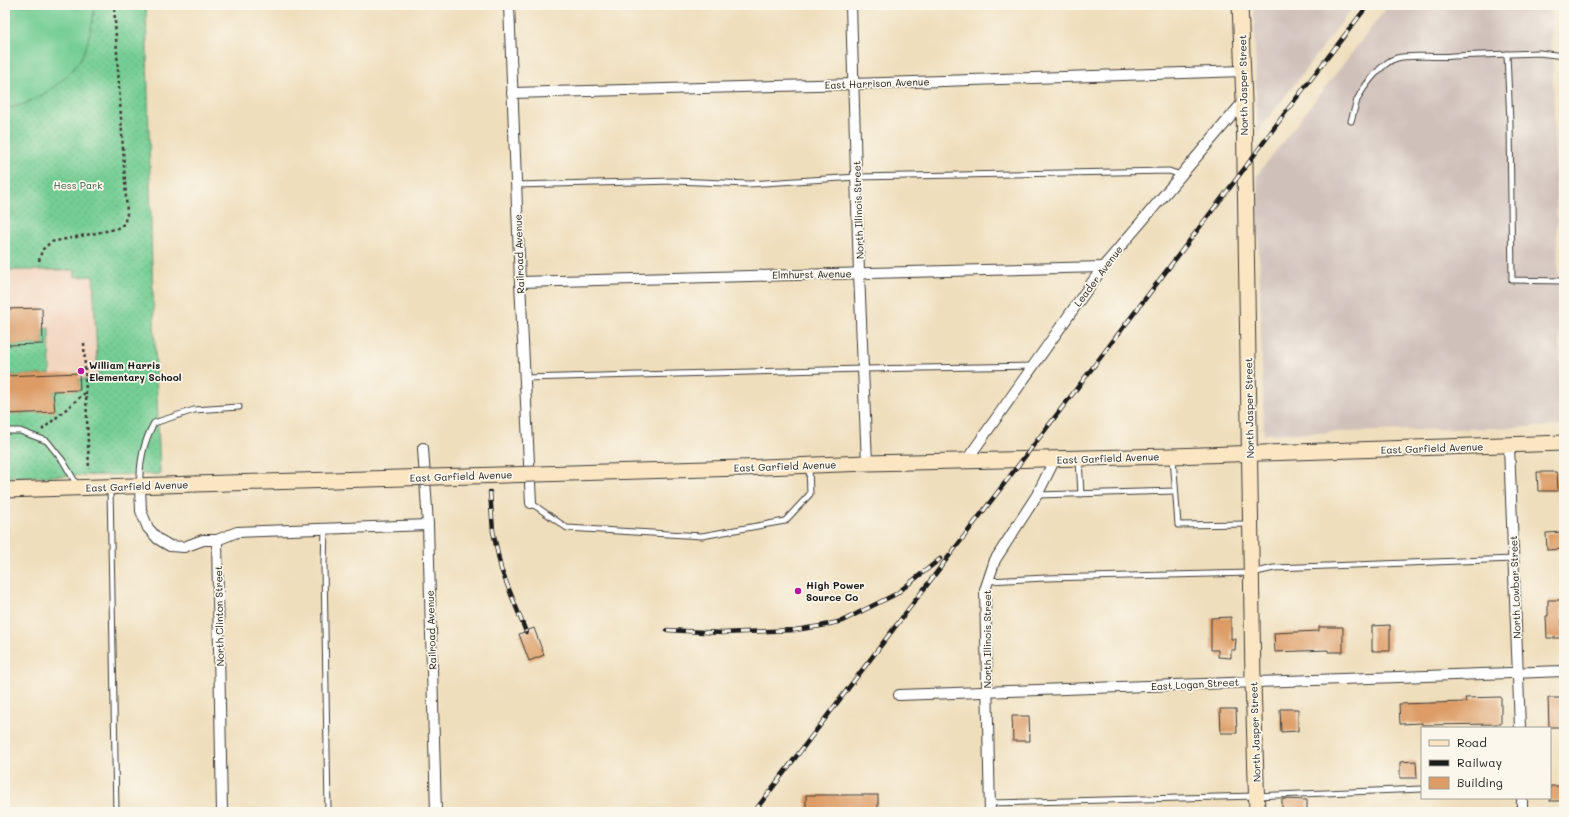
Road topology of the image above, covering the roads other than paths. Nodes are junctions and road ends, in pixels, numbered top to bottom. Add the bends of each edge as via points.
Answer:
1 (509, 5) edge
2 (851, 5) edge
3 (1240, 5) edge
4 (1507, 54) junction
5 (1564, 56) edge
6 (1243, 71) junction
7 (854, 84) junction
8 (512, 94) junction
9 (1244, 101) junction
10 (1351, 121) dead end
11 (1181, 175) junction
12 (857, 177) junction
13 (516, 185) junction
14 (1103, 267) junction
15 (859, 273) junction
16 (1564, 281) edge
17 (520, 282) junction
18 (1033, 366) junction
19 (863, 368) junction
20 (524, 378) junction
21 (240, 406) dead end
22 (5, 431) edge
23 (1564, 443) edge
24 (1509, 446) junction
25 (423, 448) dead end
26 (1249, 454) junction
27 (1172, 456) junction
28 (1055, 459) junction
29 (1079, 459) junction
30 (966, 461) junction
31 (867, 463) junction
32 (809, 465) junction
33 (140, 486) junction
34 (110, 487) junction
35 (78, 488) junction
36 (5, 490) edge
37 (1175, 491) junction
38 (1081, 494) junction
39 (1037, 495) junction
40 (531, 504) joint
41 (1251, 524) junction
42 (428, 525) junction
43 (325, 528) junction
44 (217, 540) junction
45 (1514, 559) junction
46 (1252, 573) junction
47 (988, 581) junction
48 (1564, 671) edge
49 (1519, 673) junction
50 (1253, 681) junction
51 (987, 693) junction
52 (899, 695) dead end
53 (1520, 727) edge
54 (1421, 789) edge
55 (1256, 796) junction
56 (1522, 799) edge
57 (990, 808) edge
58 (116, 812) edge
59 (222, 812) edge
60 (328, 812) edge
61 (436, 812) edge
62 (1257, 812) edge
63 (1522, 812) edge

1 - 8 street, Railroad Avenue
2 - 7 street, North Illinois Street
3 - 6 street, North Jasper Street
4 - 5 lane via 1539,53
4 - 10 lane via 1397,58 1384,63 1358,99
4 - 16 lane via 1512,280
6 - 7 street, East Harrison Avenue
6 - 9 street, North Jasper Street
7 - 8 street, East Harrison Avenue
7 - 12 street, North Illinois Street
8 - 13 street, Railroad Avenue
9 - 11 street, Leader Avenue
9 - 26 street, North Jasper Street
11 - 12 lane via 1169,170
11 - 14 street, Leader Avenue
12 - 13 lane via 750,184 674,181
12 - 15 street, North Illinois Street
13 - 17 street, Railroad Avenue
14 - 15 street, Elmhurst Avenue
14 - 18 street, Leader Avenue
15 - 17 street, Elmhurst Avenue
15 - 19 street, North Illinois Street
17 - 20 street, Railroad Avenue
18 - 19 lane
18 - 30 street, Leader Avenue
19 - 20 lane
19 - 31 street, North Illinois Street
20 - 40 street, Railroad Avenue
21 - 33 lane via 194,410 154,423 142,452
22 - 35 lane via 20,431 47,441 63,461
23 - 24 street, East Garfield Avenue
24 - 26 street, East Garfield Avenue
24 - 45 street, North Lowbar Street
25 - 42 street, Railroad Avenue
26 - 27 street, East Garfield Avenue
26 - 41 street, North Jasper Street
27 - 29 street, East Garfield Avenue
27 - 37 lane
28 - 29 street, East Garfield Avenue
28 - 30 street, East Garfield Avenue
28 - 39 street, North Illinois Street
29 - 38 lane
30 - 31 street, East Garfield Avenue
31 - 32 street, East Garfield Avenue
32 - 33 street, East Garfield Avenue, bridge
32 - 40 lane via 810,494 785,521 702,536 567,528
33 - 34 street, East Garfield Avenue
33 - 44 street via 142,511 148,528 158,539 170,546 184,547 203,540
34 - 35 street, East Garfield Avenue
34 - 58 lane
35 - 36 street, East Garfield Avenue
37 - 38 lane
37 - 41 lane via 1178,525
38 - 39 lane
39 - 47 street, North Illinois Street via 995,560
41 - 46 street, North Jasper Street
42 - 43 street
42 - 61 street, Railroad Avenue
43 - 44 street via 237,532
43 - 60 lane
44 - 59 street, North Clinton Street
45 - 46 lane via 1274,568
45 - 49 street, North Lowbar Street
46 - 47 lane
46 - 50 street, North Jasper Street
47 - 51 street, North Illinois Street via 985,590
48 - 49 street, East Logan Street
49 - 50 street, East Logan Street
49 - 53 street, North Lowbar Street
50 - 51 street, East Logan Street
50 - 55 street, North Jasper Street
51 - 52 street, East Logan Street
51 - 57 street, North Illinois Street
54 - 55 lane
55 - 57 lane
55 - 62 street, North Jasper Street
56 - 63 street

